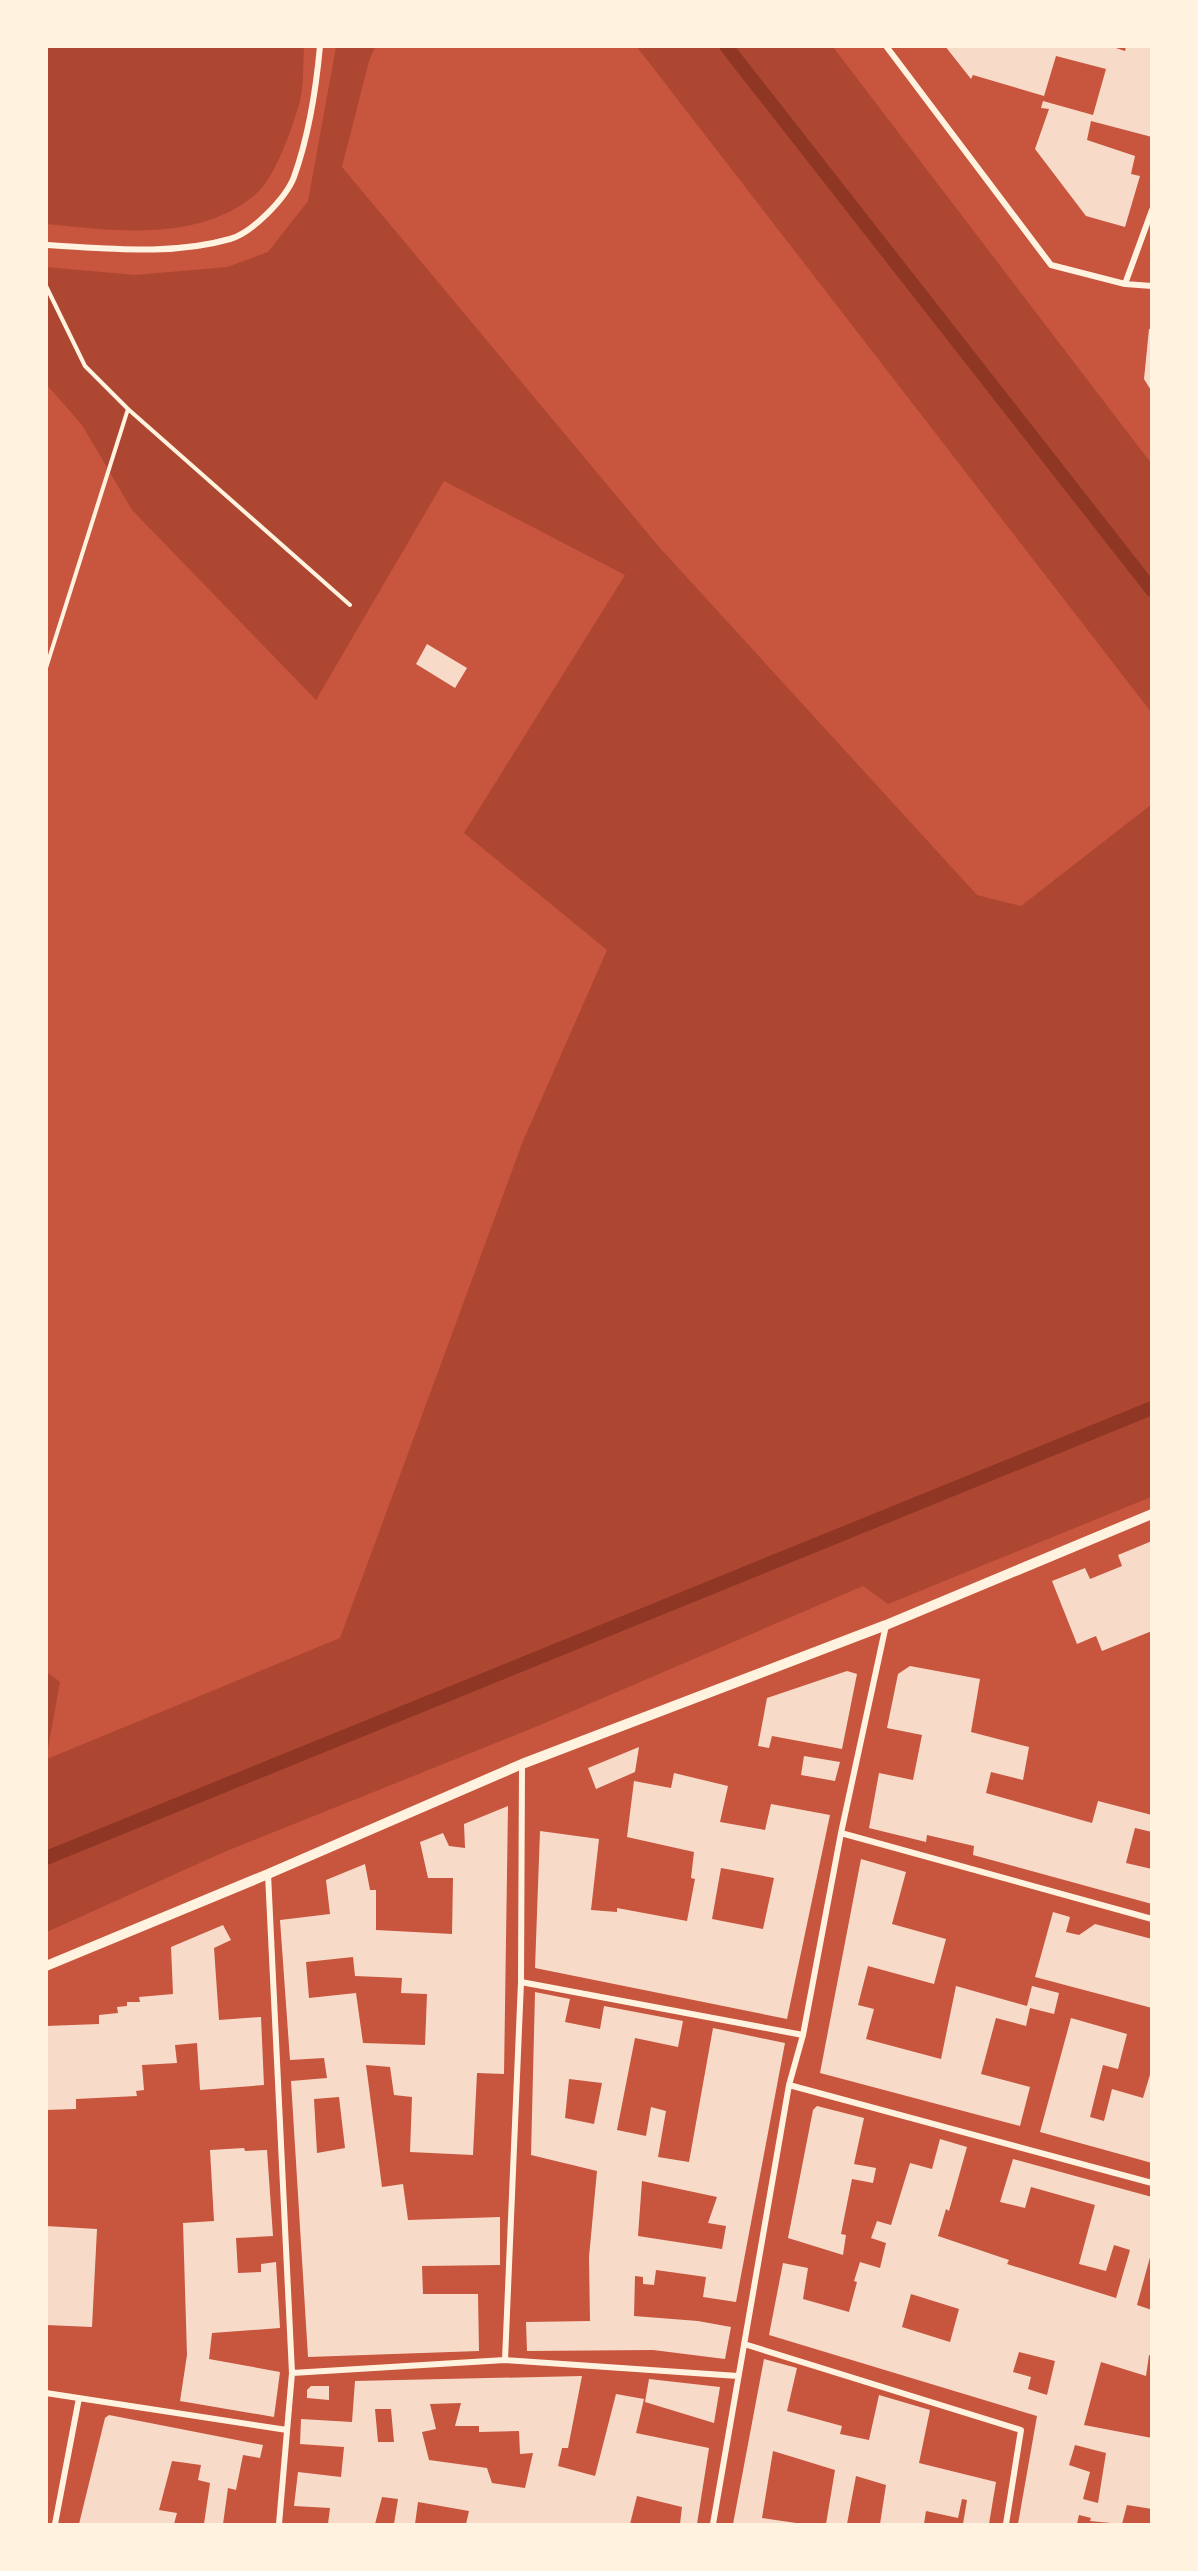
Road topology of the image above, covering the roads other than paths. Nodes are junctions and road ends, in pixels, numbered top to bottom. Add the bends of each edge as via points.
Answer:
1 (320, 46) edge
2 (886, 46) edge
3 (1152, 210) edge
4 (46, 245) edge
5 (1125, 284) junction
6 (1152, 286) edge
7 (1152, 1514) edge
8 (886, 1625) junction
9 (522, 1764) junction
10 (841, 1833) junction
11 (268, 1875) junction
12 (1152, 1919) edge
13 (46, 1966) edge
14 (521, 1982) junction
15 (803, 2035) junction
16 (789, 2085) junction
17 (1152, 2183) edge
18 (744, 2344) junction
19 (505, 2360) junction
20 (291, 2373) junction
21 (738, 2376) junction
22 (46, 2393) edge
23 (79, 2398) junction
24 (287, 2430) junction
25 (55, 2524) edge
26 (279, 2524) edge
27 (713, 2524) edge
28 (1006, 2524) edge

1 - 4 street via 315,94 293,179 264,220 232,239 195,246 133,250
2 - 5 street via 1051,265
3 - 5 street
5 - 6 street
7 - 8 street
8 - 9 street
8 - 10 street
9 - 11 street
9 - 14 street
10 - 12 street
10 - 15 street
11 - 13 street
11 - 20 street
14 - 15 street
14 - 19 street
15 - 16 street
16 - 17 street
16 - 18 street
18 - 21 street
18 - 28 street via 1021,2430
19 - 20 street
19 - 21 street
20 - 24 street
21 - 27 street
22 - 23 street
23 - 24 street
23 - 25 street
24 - 26 street

